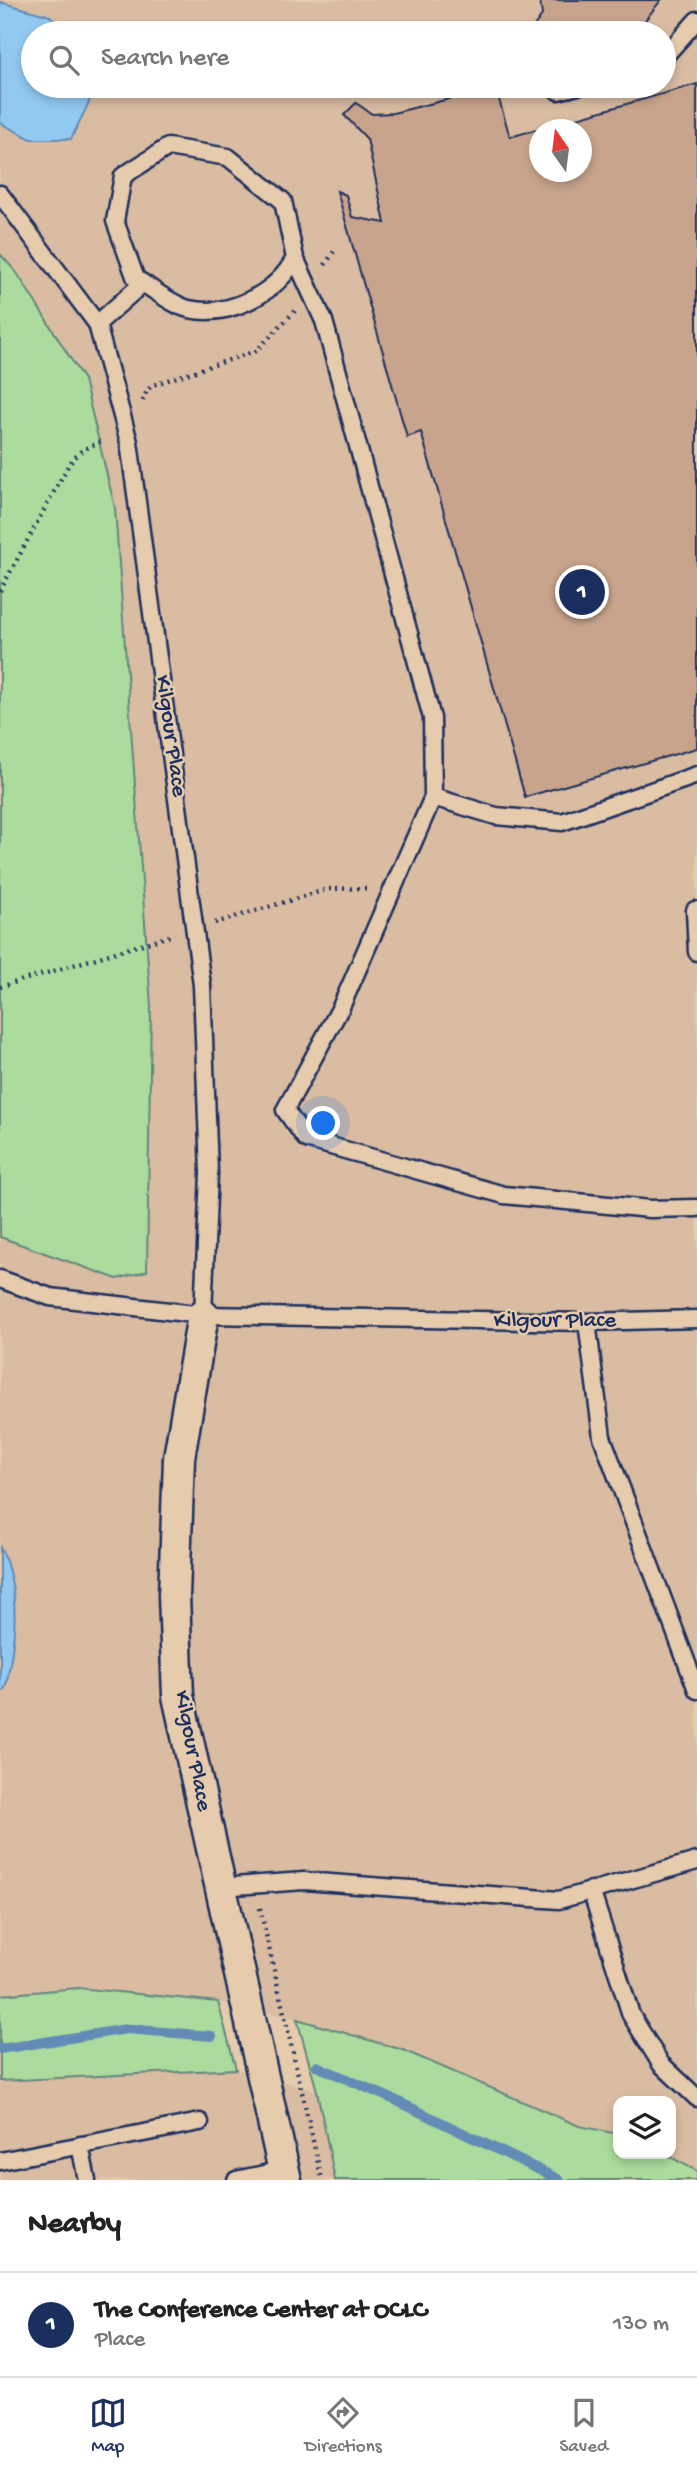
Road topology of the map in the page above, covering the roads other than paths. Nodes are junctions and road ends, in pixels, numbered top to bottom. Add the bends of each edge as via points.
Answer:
1 (697, 20) edge
2 (676, 44) edge
3 (0, 194) edge
4 (295, 258) junction
5 (143, 283) junction
6 (97, 324) junction
7 (697, 775) edge
8 (433, 797) junction
9 (695, 910) dead end
10 (697, 952) edge
11 (697, 1208) edge
12 (0, 1279) edge
13 (203, 1315) junction
14 (697, 1318) edge
15 (587, 1322) junction
16 (697, 1690) edge
17 (697, 1861) edge
18 (220, 1887) junction
19 (591, 1891) junction
20 (697, 2098) edge
21 (200, 2122) dead end
22 (79, 2145) junction
23 (0, 2161) edge
24 (284, 2175) edge
25 (87, 2180) edge
26 (236, 2180) edge

1 - 2 lane
3 - 6 lane, Kilgour Place
4 - 5 lane via 286,276 231,310 187,309
4 - 5 lane via 283,201 228,157 168,146 123,176 115,220 136,279
4 - 8 lane via 324,321 432,718
5 - 6 lane
6 - 13 lane, Kilgour Place via 125,426 202,985 209,1172
7 - 8 lane via 562,822 496,816
8 - 11 lane via 341,1007 285,1110 306,1139 504,1195 650,1209
9 - 10 lane
12 - 13 lane, Kilgour Place via 50,1297
13 - 15 lane, Kilgour Place
13 - 18 street, Kilgour Place via 179,1458 174,1596 178,1696
14 - 15 lane, Kilgour Place
15 - 16 lane via 602,1437
17 - 19 lane
18 - 19 lane via 304,1881 559,1900
18 - 24 street, Kilgour Place
19 - 20 lane via 631,2015 661,2064
21 - 22 lane
22 - 23 lane
22 - 25 lane
24 - 26 lane

